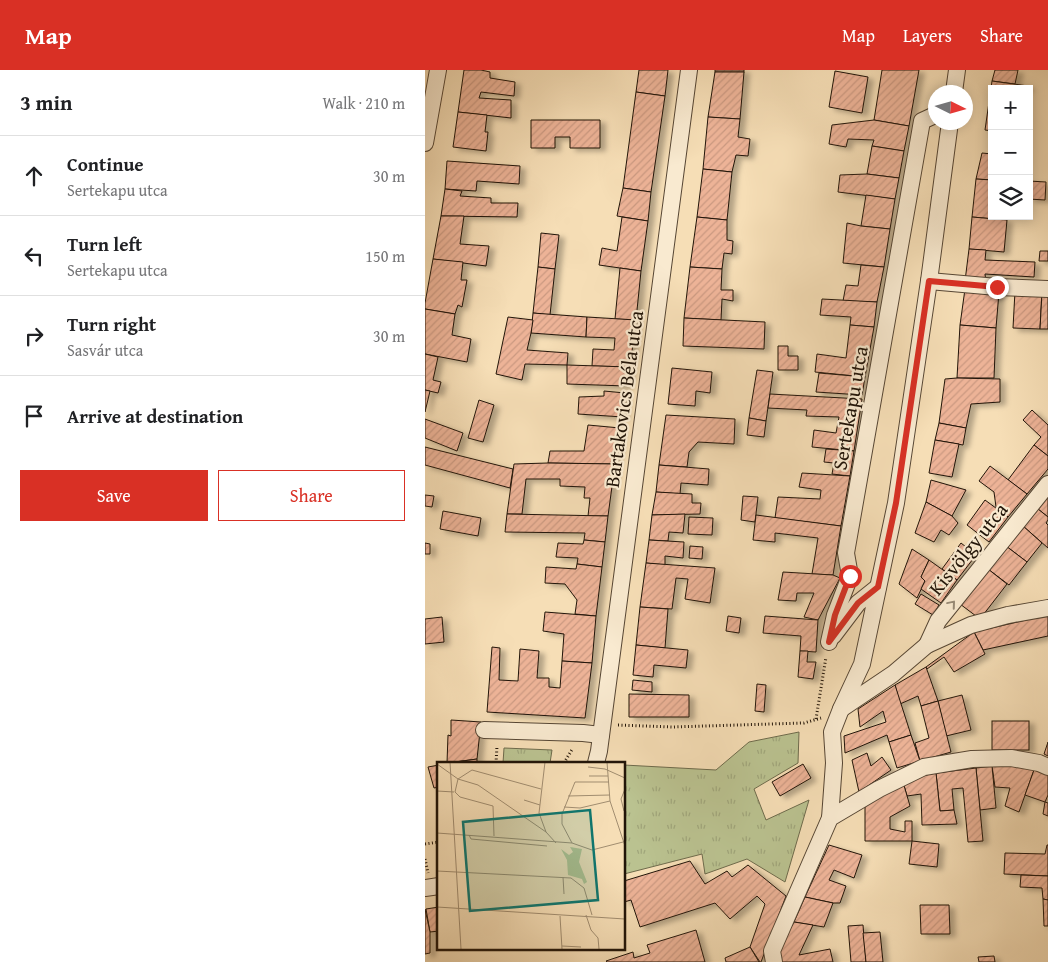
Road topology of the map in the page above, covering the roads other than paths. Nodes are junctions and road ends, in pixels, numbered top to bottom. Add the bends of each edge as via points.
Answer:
1 (438, 70) edge
2 (689, 70) edge
3 (957, 70) edge
4 (955, 85) edge
5 (928, 118) edge
6 (949, 130) edge
7 (425, 143) edge
8 (929, 281) junction
9 (1048, 288) edge
10 (1048, 484) edge
11 (878, 587) junction
12 (1048, 608) edge
13 (927, 645) junction
14 (841, 709) junction
15 (602, 729) junction
16 (484, 730) dead end
17 (596, 762) edge
18 (1048, 767) edge
19 (830, 818) junction
20 (773, 962) edge

1 - 7 street
2 - 15 street, Bartakovics Béla utca
3 - 4 street
5 - 11 street, Sertekapu utca via 922,121 846,553 850,576 829,642 858,603
6 - 8 street
8 - 9 street
8 - 11 street via 896,503
13 -> 10 street, Kisvölgy utca via 938,621
11 - 14 street via 862,664
12 - 13 street via 971,625
13 - 14 street via 893,674
14 - 19 street via 832,732 834,763
15 - 16 street
15 - 17 street, Bartakovics Béla utca
18 - 19 street via 1011,758 972,759 924,767
19 - 20 street via 772,950

